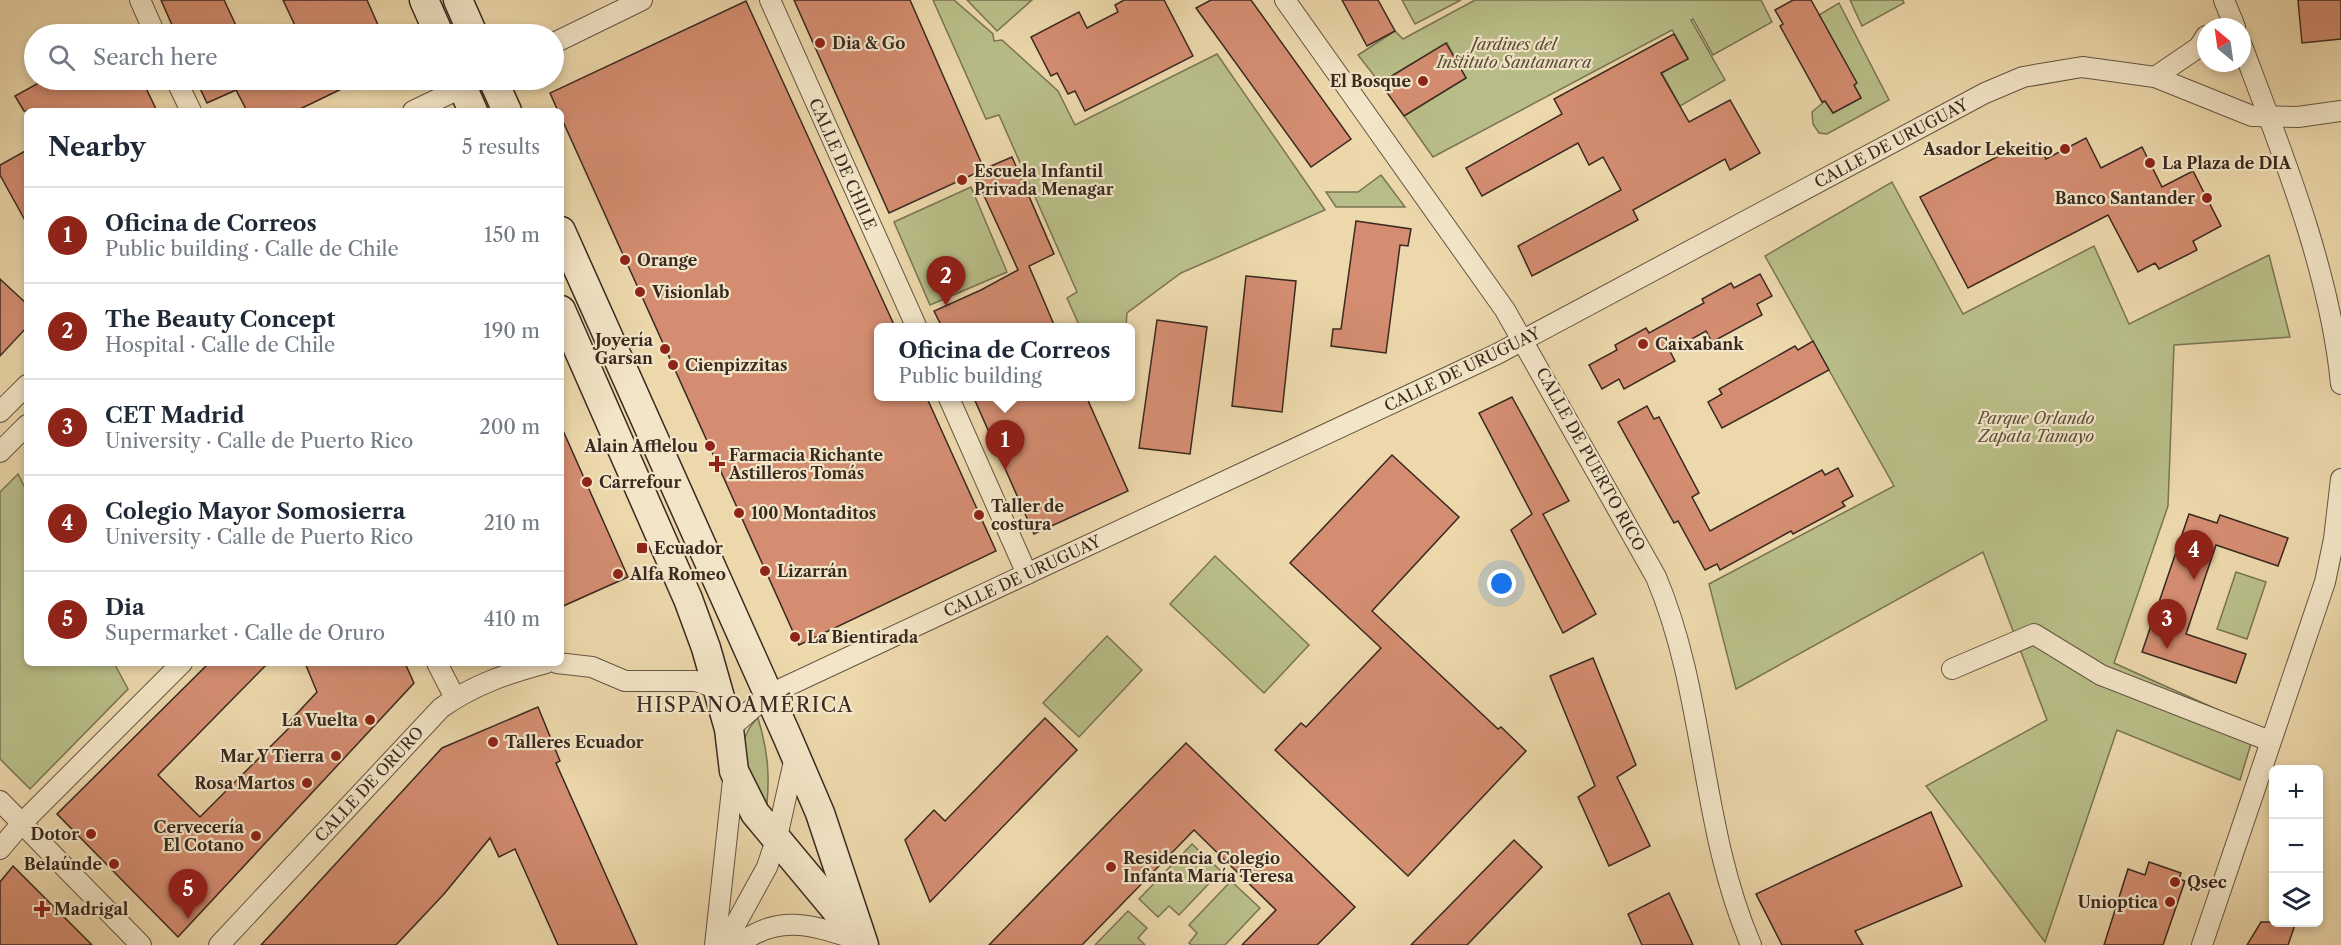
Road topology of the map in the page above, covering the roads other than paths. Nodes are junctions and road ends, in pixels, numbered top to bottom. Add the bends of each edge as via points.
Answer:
1 (140, 0) edge
2 (424, 0) edge
3 (458, 0) edge
4 (642, 0) edge
5 (770, 0) edge
6 (1285, 0) edge
7 (2225, 1) edge
8 (2216, 18) edge
9 (2232, 18) edge
10 (151, 24) edge
11 (435, 24) edge
12 (469, 24) edge
13 (564, 38) edge
14 (2197, 48) edge
15 (2251, 70) edge
16 (2155, 77) junction
17 (181, 90) edge
18 (466, 90) edge
19 (498, 90) edge
20 (189, 108) edge
21 (420, 108) edge
22 (506, 108) edge
23 (2341, 111) edge
24 (2269, 118) junction
25 (564, 238) edge
26 (564, 317) edge
27 (915, 323) edge
28 (1524, 340) junction
29 (2341, 384) edge
30 (24, 388) edge
31 (950, 401) edge
32 (0, 412) edge
33 (24, 428) edge
34 (0, 452) edge
35 (2341, 479) edge
36 (1027, 574) junction
37 (564, 664) edge
38 (179, 666) edge
39 (439, 666) edge
40 (535, 666) edge
41 (1952, 669) dead end
42 (718, 689) junction
43 (768, 695) junction
44 (455, 698) junction
45 (729, 729) junction
46 (2270, 741) junction
47 (795, 757) junction
48 (734, 771) junction
49 (0, 801) edge
50 (22, 823) junction
51 (777, 837) junction
52 (0, 849) edge
53 (863, 943) edge
54 (141, 945) edge
55 (219, 945) edge
56 (715, 945) edge
57 (724, 945) edge
58 (738, 945) edge
59 (1751, 945) edge
60 (2202, 945) edge

1 - 10 street
2 - 11 main road
3 - 12 main road
4 - 13 street
5 - 27 street, CALLE DE CHILE
6 - 28 street, CALLE DE PUERTO RICO
7 - 8 street
7 - 9 street
14 - 16 street
15 - 24 street
16 - 24 street, CALLE DE URUGUAY via 2232,111
16 - 28 street, CALLE DE URUGUAY via 2082,67 2023,77 1985,93
17 - 20 street
18 - 21 street
19 - 22 main road
23 - 24 street, CALLE DE URUGUAY
24 - 29 street via 2329,308
25 - 43 main road
26 - 42 main road via 680,579
28 - 36 street, CALLE DE URUGUAY
28 - 59 street, CALLE DE PUERTO RICO via 1656,577 1669,608 1694,704 1721,856 1737,913
30 - 32 street
31 - 36 street
33 - 34 street
35 - 46 street via 2325,582
36 - 43 street, CALLE DE URUGUAY
37 - 42 street via 592,667 625,681 696,681
38 - 50 street
39 - 44 street
40 - 44 street, CALLE DE ORURO via 502,675
41 - 46 street via 2034,634 2101,675
42 - 45 main road
43 - 45 street, CALLE DE URUGUAY
43 - 47 main road
44 - 55 street, CALLE DE ORURO via 441,708
45 - 48 main road
46 - 60 street
47 - 51 street
47 - 53 main road via 820,813
48 - 51 main road via 755,813
48 - 56 street
49 - 50 street
50 - 52 street
50 - 54 street
51 - 53 main road
51 - 57 street via 767,867
53 - 58 street via 810,924 775,924

